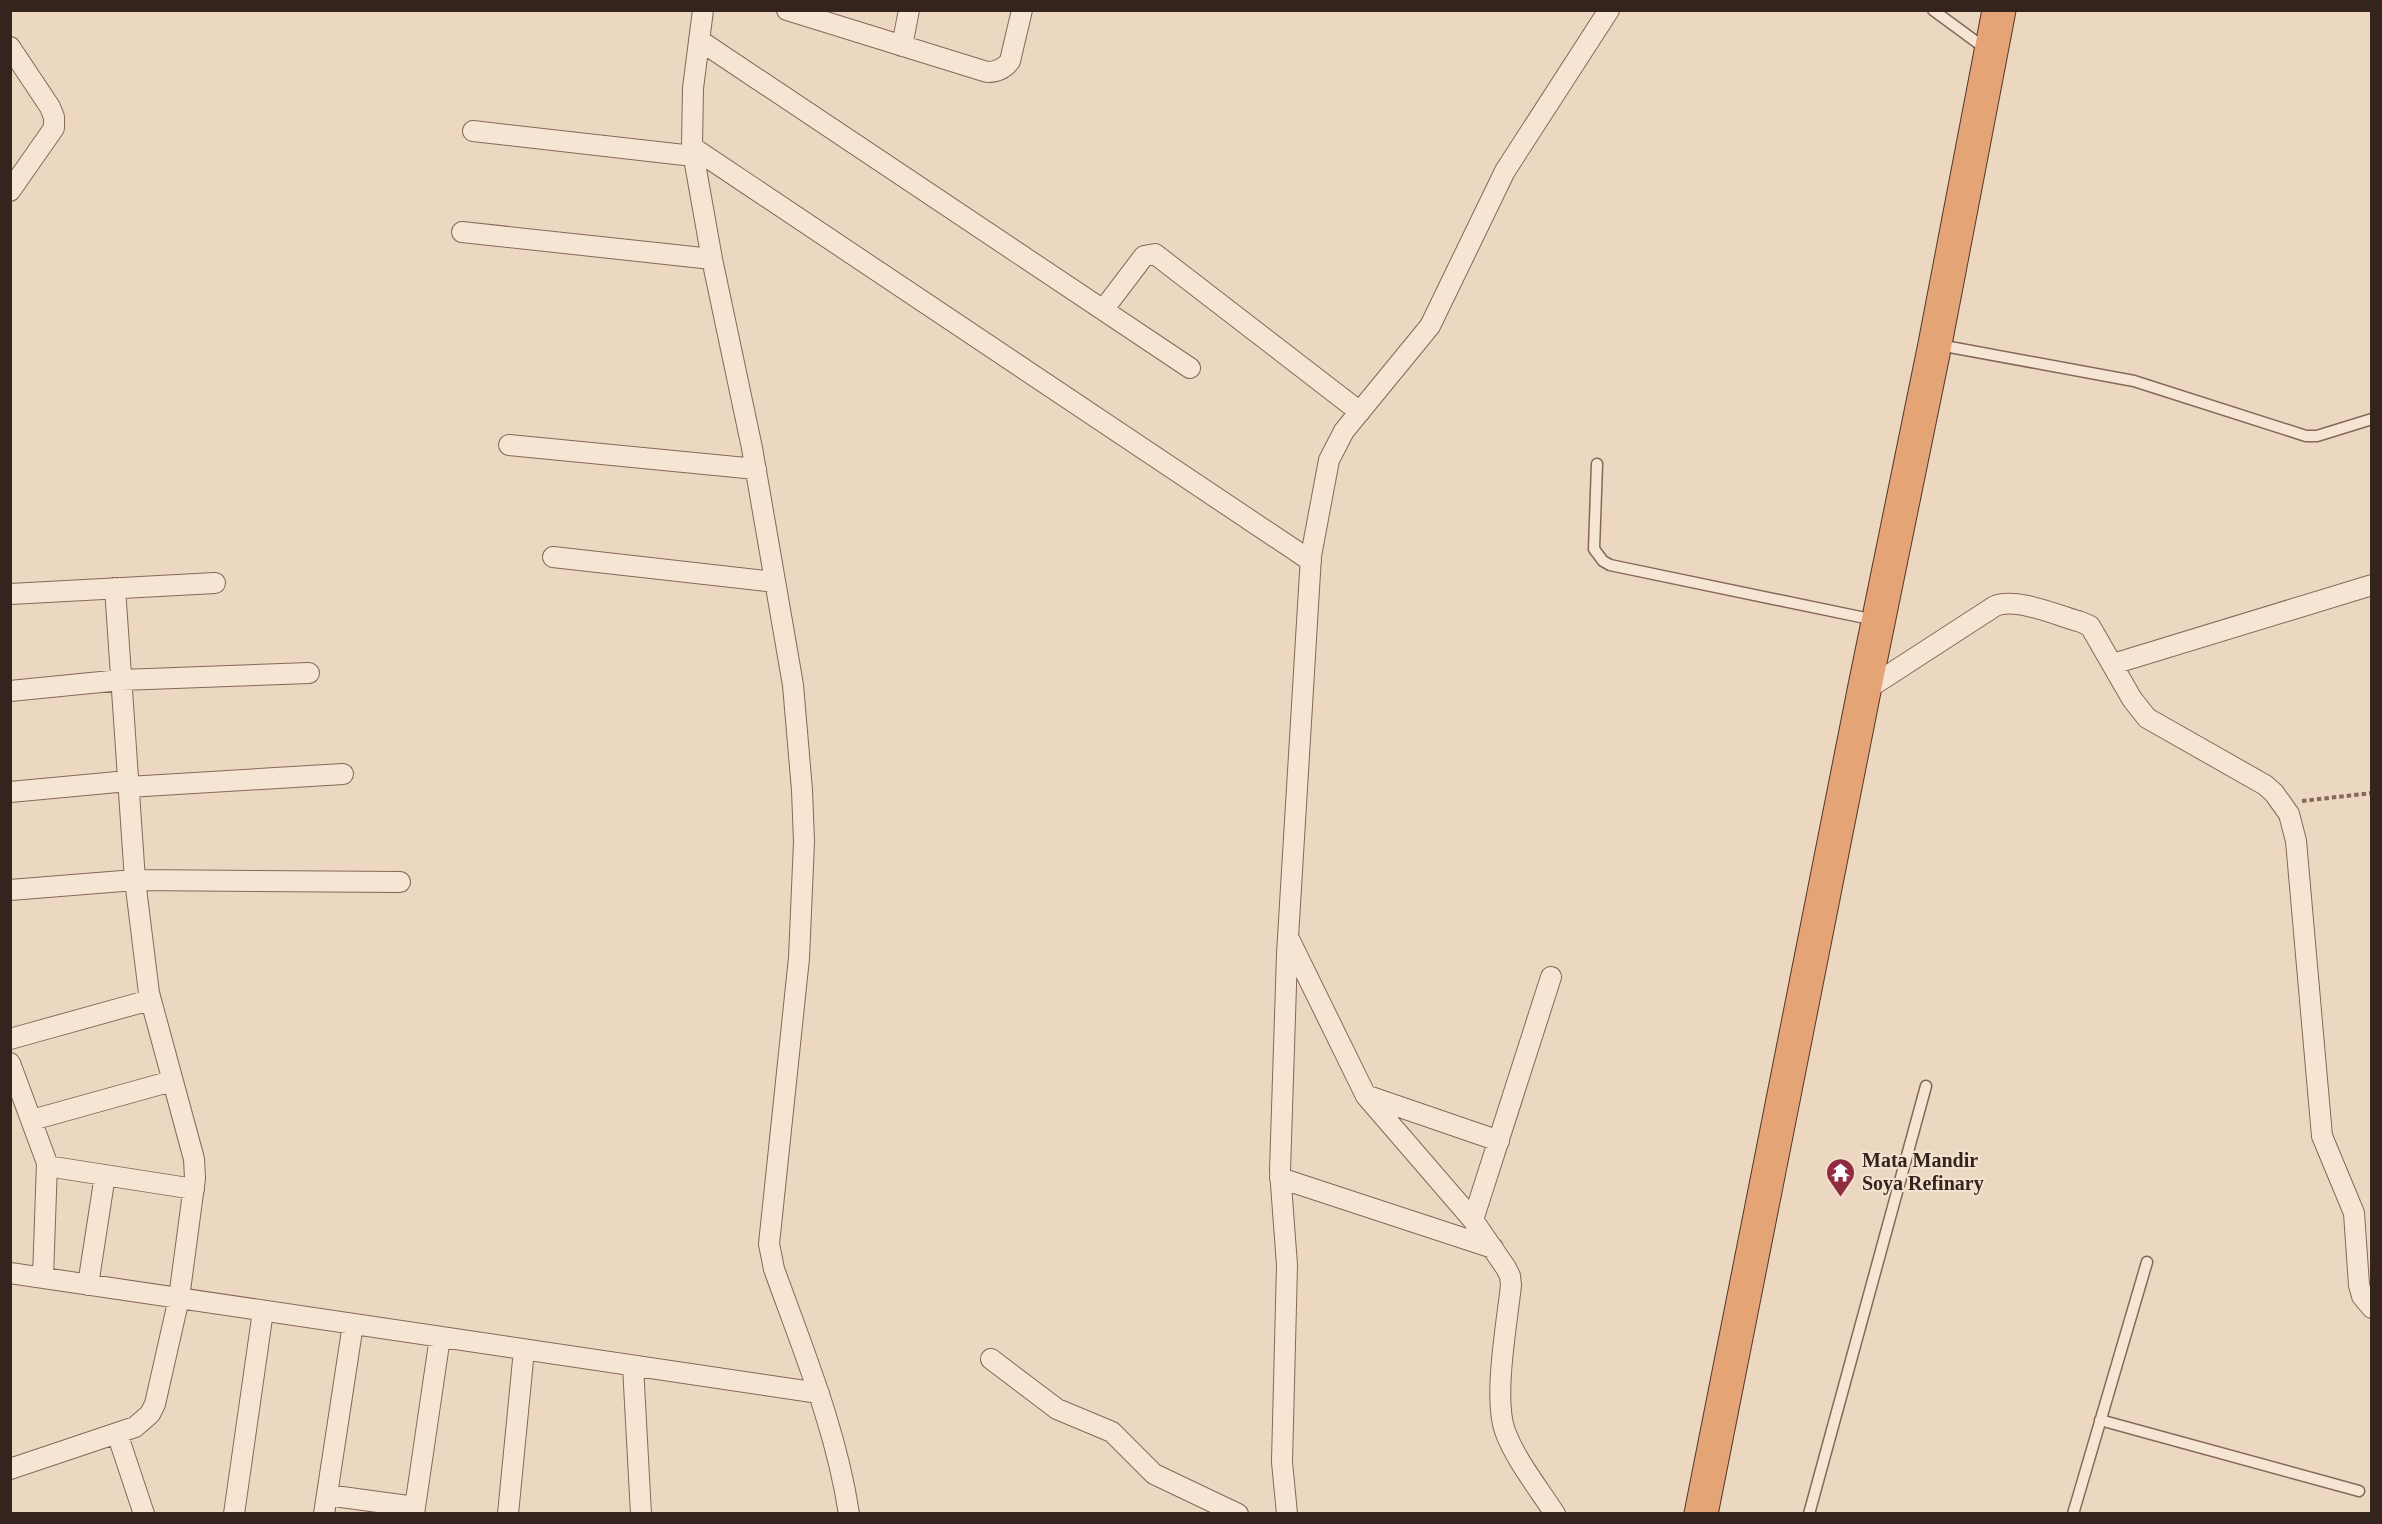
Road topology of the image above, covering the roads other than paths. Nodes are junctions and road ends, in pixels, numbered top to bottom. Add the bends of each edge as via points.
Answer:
1 (702, 10) edge
2 (787, 10) edge
3 (909, 10) edge
4 (1022, 10) edge
5 (1609, 10) edge
6 (1933, 10) edge
7 (1999, 10) edge
8 (699, 40) junction
9 (902, 46) junction
10 (10, 47) edge
11 (1991, 52) junction
12 (473, 131) dead end
13 (692, 151) junction
14 (14, 180) edge
15 (462, 232) dead end
16 (712, 259) junction
17 (1103, 310) junction
18 (1935, 344) junction
19 (1190, 368) dead end
20 (1360, 412) junction
21 (2372, 419) edge
22 (509, 445) dead end
23 (1597, 464) dead end
24 (756, 469) junction
25 (553, 557) dead end
26 (1311, 561) junction
27 (775, 582) junction
28 (215, 583) dead end
29 (2372, 585) edge
30 (114, 588) junction
31 (10, 594) edge
32 (1878, 621) junction
33 (2113, 664) junction
34 (309, 673) dead end
35 (121, 680) junction
36 (10, 691) edge
37 (1864, 691) junction
38 (343, 774) dead end
39 (128, 784) junction
40 (10, 792) edge
41 (135, 880) junction
42 (400, 882) dead end
43 (10, 890) edge
44 (1288, 938) junction
45 (1551, 977) dead end
46 (150, 1000) junction
47 (10, 1040) edge
48 (10, 1063) edge
49 (172, 1081) junction
50 (1926, 1086) dead end
51 (1366, 1096) junction
52 (32, 1120) junction
53 (1499, 1141) junction
54 (47, 1167) junction
55 (105, 1175) junction
56 (1280, 1178) junction
57 (194, 1189) junction
58 (1473, 1220) junction
59 (1493, 1248) junction
60 (2147, 1262) dead end
61 (10, 1273) edge
62 (44, 1278) junction
63 (87, 1285) junction
64 (179, 1298) junction
65 (2372, 1308) edge
66 (263, 1311) junction
67 (353, 1324) junction
68 (440, 1337) junction
69 (524, 1350) junction
70 (991, 1359) dead end
71 (633, 1366) junction
72 (819, 1394) junction
73 (2100, 1420) junction
74 (117, 1433) junction
75 (10, 1469) edge
76 (2359, 1491) dead end
77 (325, 1504) edge
78 (415, 1510) edge
79 (144, 1514) edge
80 (234, 1514) edge
81 (508, 1514) edge
82 (641, 1514) edge
83 (849, 1514) edge
84 (1238, 1514) edge
85 (1287, 1514) edge
86 (1555, 1514) edge
87 (1701, 1514) edge
88 (1809, 1514) edge
89 (2073, 1514) edge

1 - 8 street
2 - 9 street
3 - 9 street
4 - 9 street via 1014,54 1000,70 987,72
5 - 20 street via 1505,171 1430,326
6 - 11 lane
7 - 11 highway
8 - 13 street
8 - 17 street
10 - 14 street via 54,117 54,128
11 - 18 highway
12 - 13 street
13 - 16 street
13 - 26 street
15 - 16 street
16 - 24 street
17 - 19 street
17 - 20 street via 1144,256 1155,254
18 - 21 lane via 2134,381 2306,436
18 - 32 highway
20 - 26 street via 1339,438 1329,460
22 - 24 street
23 - 32 lane via 1594,549 1610,565
24 - 27 street
25 - 27 street
26 - 44 street
27 - 72 street via 799,733 804,842 799,958 769,1245
28 - 30 street
29 - 33 street
30 - 31 street
30 - 35 street
32 - 37 highway
33 - 37 street via 2087,624 2019,605 2001,604
33 - 65 street via 2147,718 2265,785 2289,814 2296,841 2322,1136 2354,1213 2359,1285
34 - 35 street
35 - 36 street
35 - 39 street
37 - 87 highway
38 - 39 street
39 - 40 street
39 - 41 street
41 - 42 street
41 - 43 street
41 - 46 street
44 - 51 street
44 - 56 street
45 - 53 street
46 - 47 street
46 - 49 street
48 - 52 street
49 - 52 street
49 - 57 street via 194,1160
50 - 88 lane
51 - 53 street
51 - 58 street
52 - 54 street
53 - 58 street
54 - 55 street
54 - 62 street
55 - 57 street
55 - 63 street
56 - 59 street
56 - 85 street via 1288,1272 1282,1455
57 - 64 street
58 - 59 street
59 - 86 street via 1511,1280 1500,1393 1502,1420 1511,1444
60 - 73 lane
61 - 62 street
62 - 63 street
63 - 64 street
64 - 66 street
64 - 74 street via 155,1404 135,1427
66 - 67 street
66 - 80 street
67 - 68 street
67 - 77 street
68 - 69 street
68 - 78 street
69 - 71 street
69 - 81 street
70 - 84 street via 1057,1408 1112,1432 1154,1474
71 - 72 street
71 - 82 street
72 - 83 street via 835,1442
73 - 76 lane
73 - 89 lane
74 - 75 street
74 - 79 street
77 - 78 street

